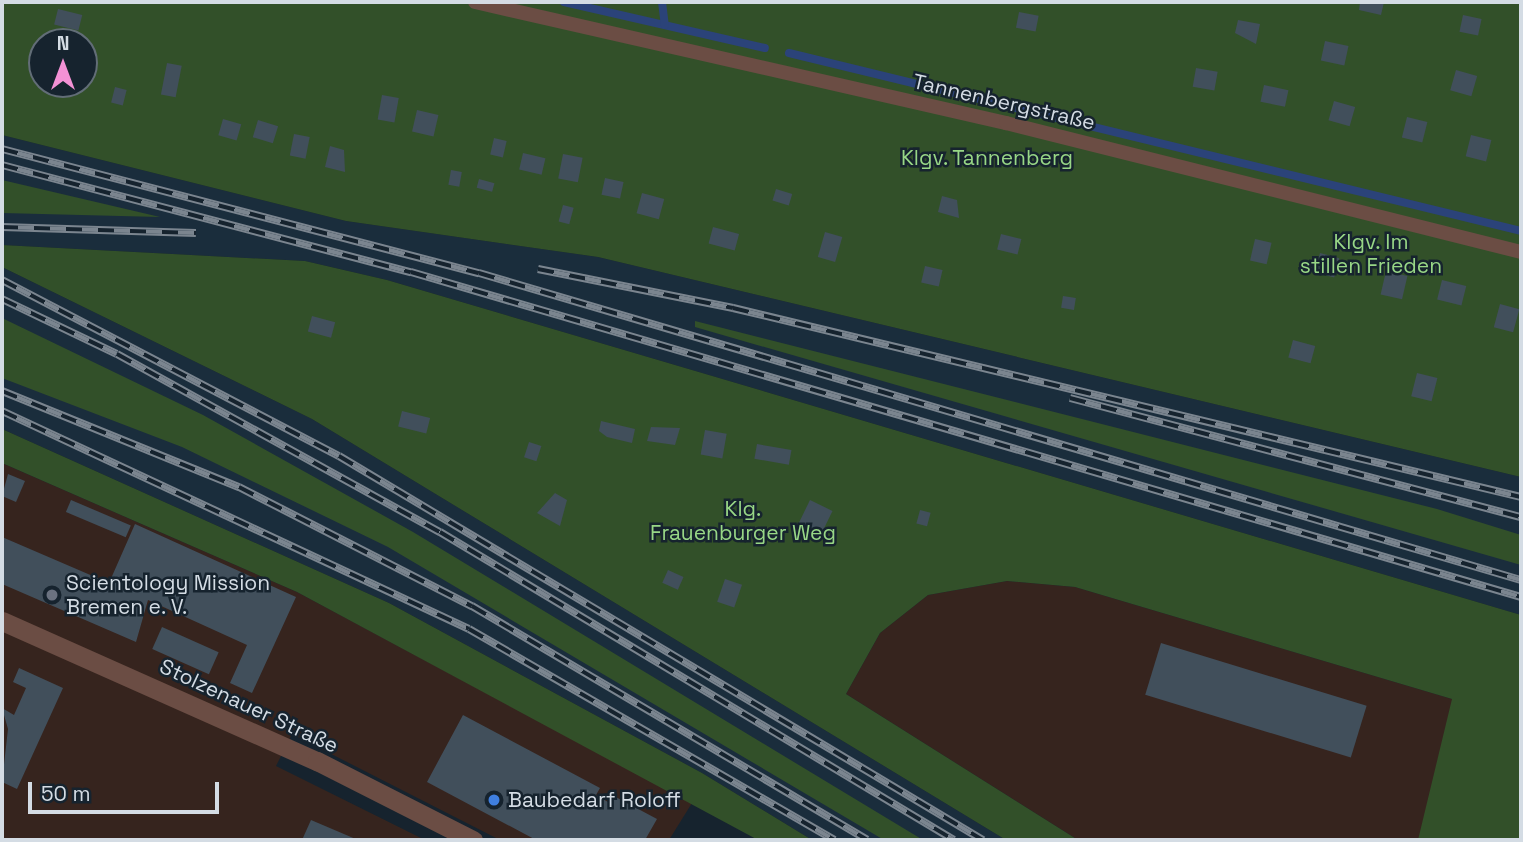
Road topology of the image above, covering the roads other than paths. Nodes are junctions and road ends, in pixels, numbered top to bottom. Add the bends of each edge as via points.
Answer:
1 (475, 2) edge
2 (1521, 252) edge
3 (2, 621) edge
4 (473, 840) edge

1 - 2 lane, Tannenbergstraße via 1006,123
3 - 4 street, Stolzenauer Straße via 317,761

